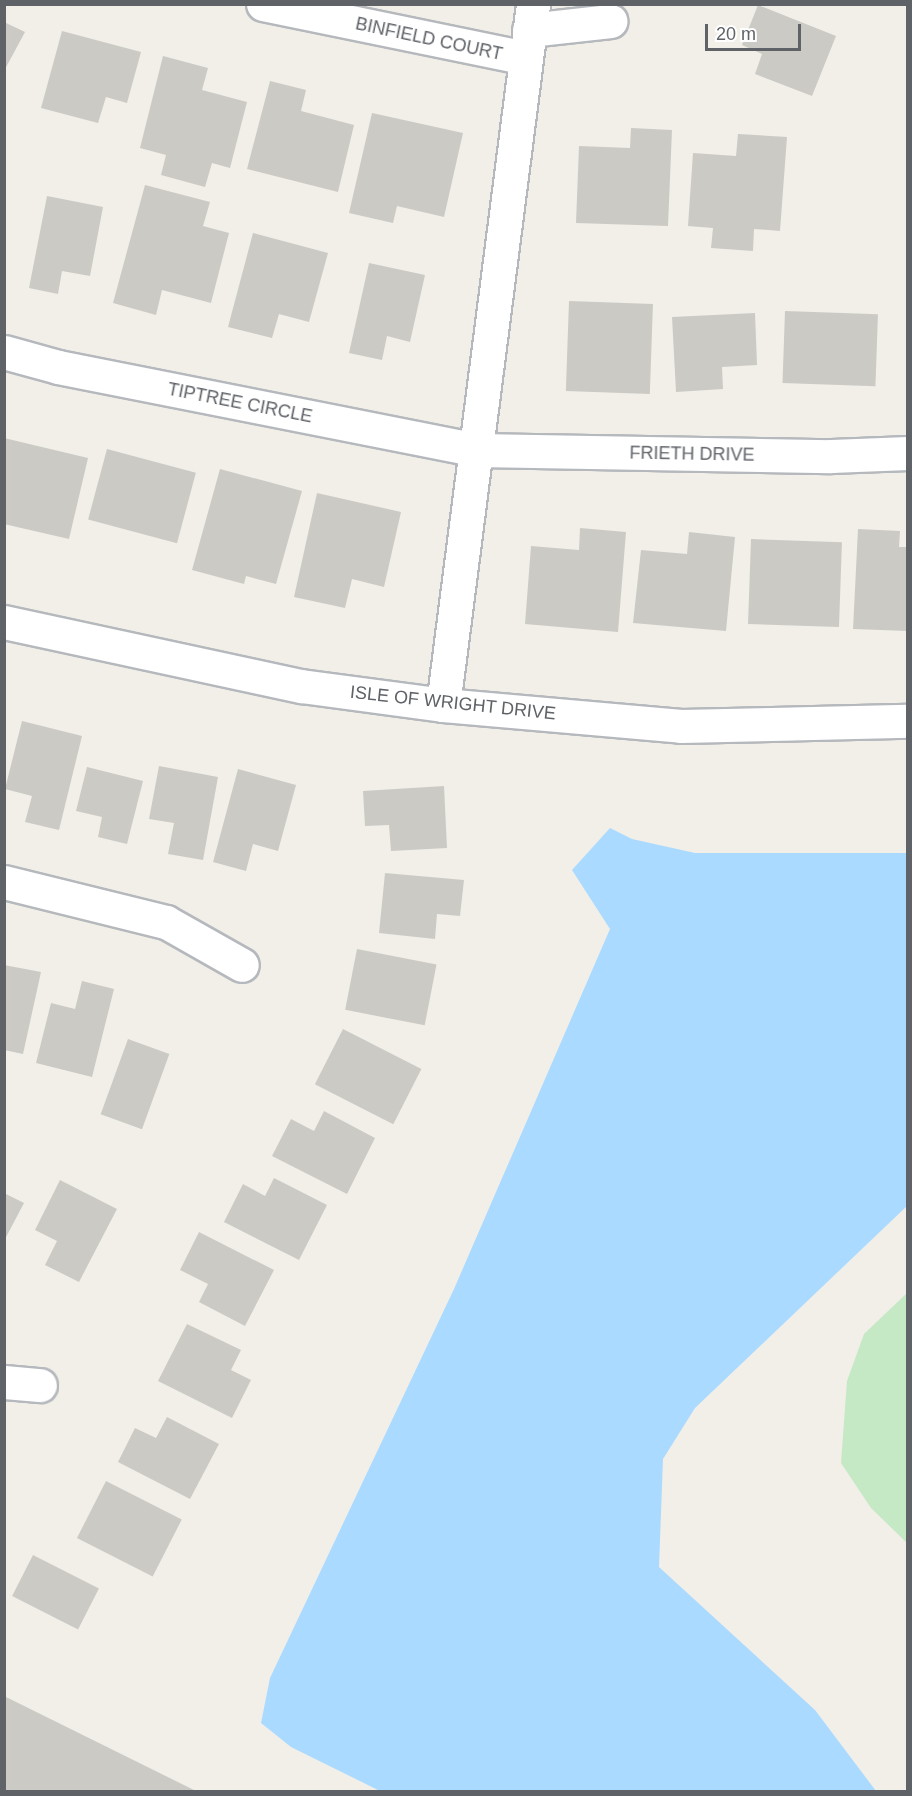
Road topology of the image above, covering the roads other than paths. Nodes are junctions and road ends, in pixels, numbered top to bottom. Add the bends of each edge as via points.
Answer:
1 (262, 4) edge
2 (611, 21) dead end
3 (529, 31) edge
4 (4, 352) edge
5 (477, 450) junction
6 (908, 453) edge
7 (4, 622) edge
8 (443, 705) junction
9 (908, 721) edge
10 (4, 882) edge
11 (242, 965) dead end
12 (4, 1382) edge
13 (40, 1385) dead end

1 - 3 street, BINFIELD COURT
2 - 3 street, BINFIELD COURT
3 - 5 street
4 - 5 street, TIPTREE CIRCLE via 58,367
5 - 6 street, FRIETH DRIVE via 831,456
5 - 8 street
7 - 8 street, ISLE OF WRIGHT DRIVE via 301,686
8 - 9 street, ISLE OF WRIGHT DRIVE via 681,726
10 - 11 street via 166,922
12 - 13 street

